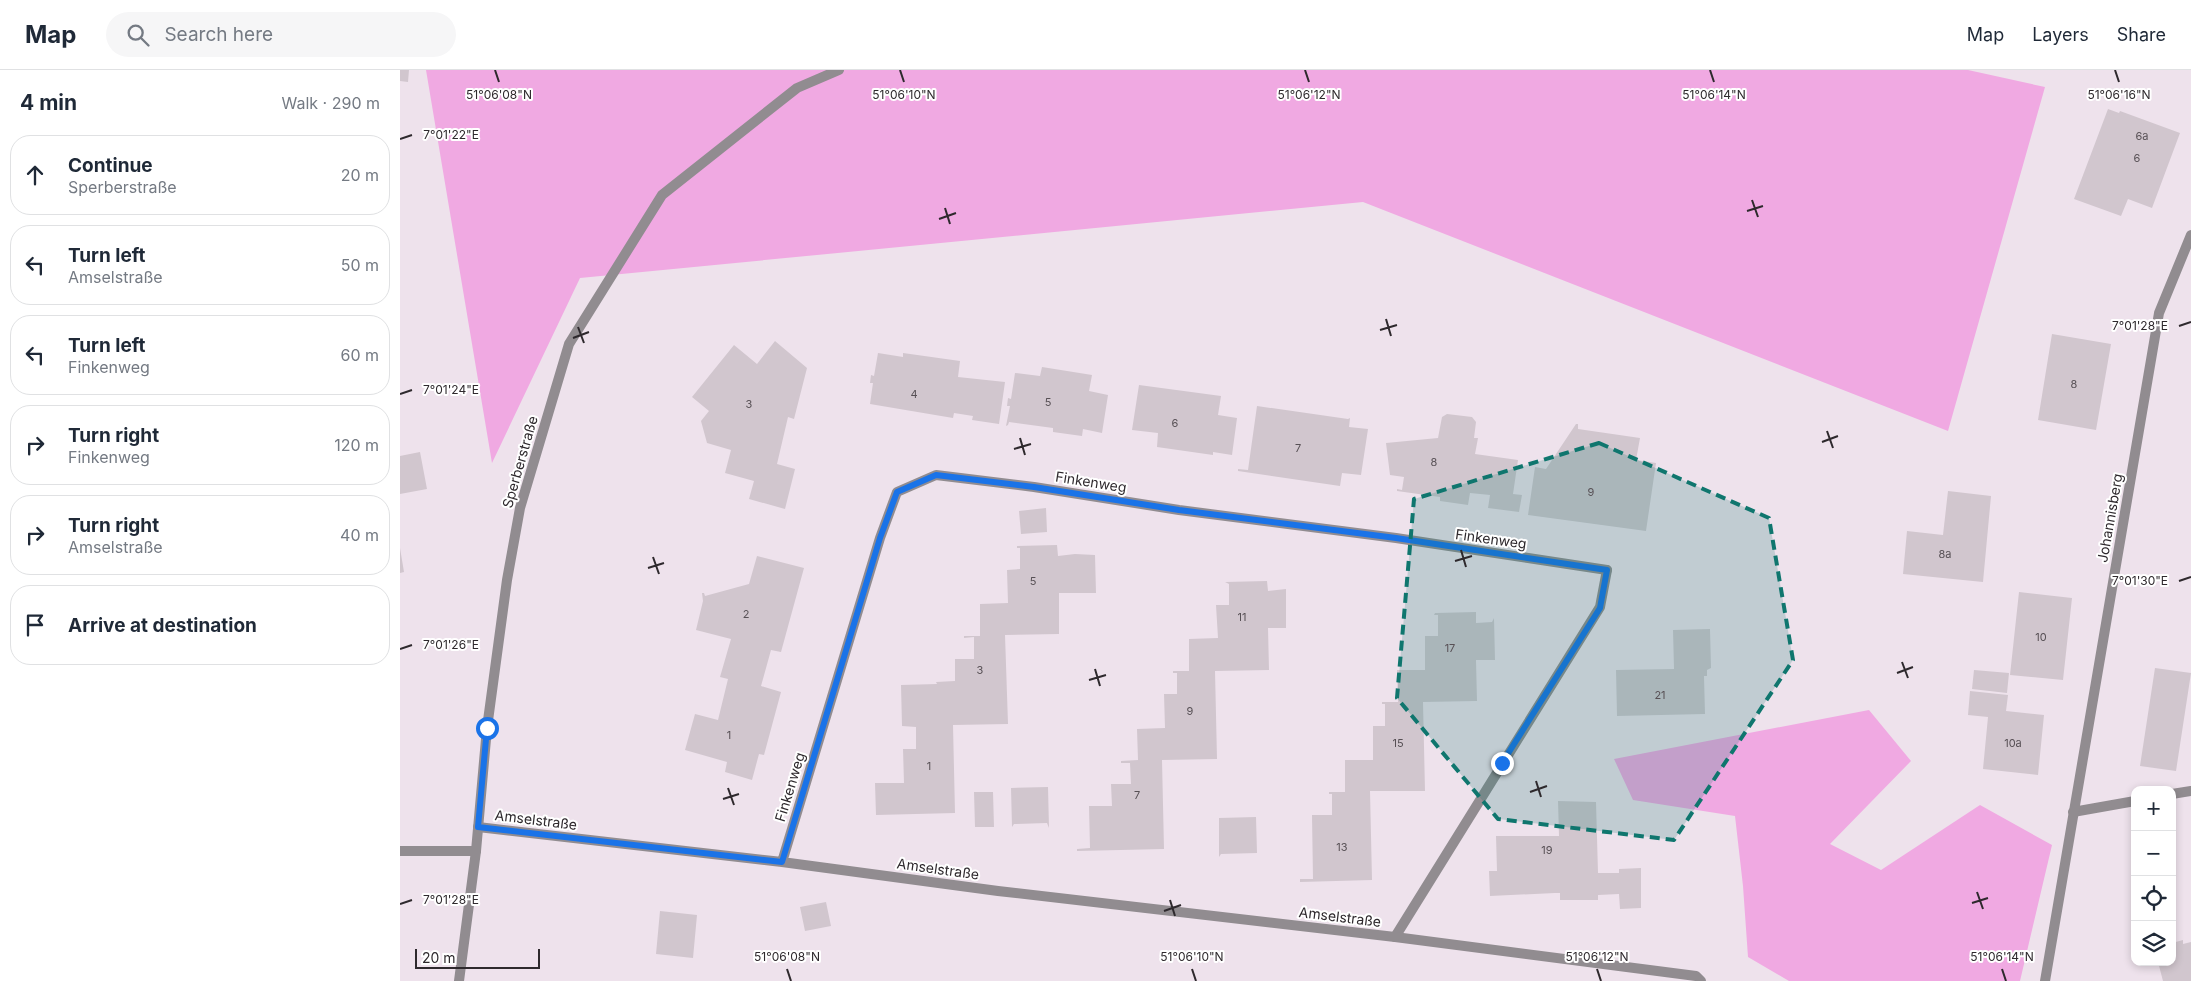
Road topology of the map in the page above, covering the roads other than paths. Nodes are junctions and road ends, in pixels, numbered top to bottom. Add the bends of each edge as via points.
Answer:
1 (839, 70) edge
2 (2191, 234) edge
3 (1607, 570) joint
4 (2191, 791) edge
5 (2176, 793) edge
6 (2131, 802) edge
7 (2073, 812) junction
8 (478, 827) junction
9 (400, 851) edge
10 (476, 851) junction
11 (782, 862) junction
12 (1395, 937) junction
13 (459, 981) edge
14 (1701, 981) edge
15 (2045, 981) edge

1 - 8 street, Sperberstraße via 797,88 662,195 569,344 518,518 487,728
2 - 7 street, Johannisberg via 2159,313
3 - 11 street, Finkenweg via 936,475 897,492 880,538
3 - 12 street, Amselstraße via 1600,608
4 - 5 street
6 - 7 street
7 - 15 street, Johannisberg
8 - 10 street, Sperberstraße
8 - 11 street, Amselstraße
9 - 10 street
10 - 13 street, Sperberstraße
11 - 12 street, Amselstraße
12 - 14 street, Amselstraße via 1696,976

